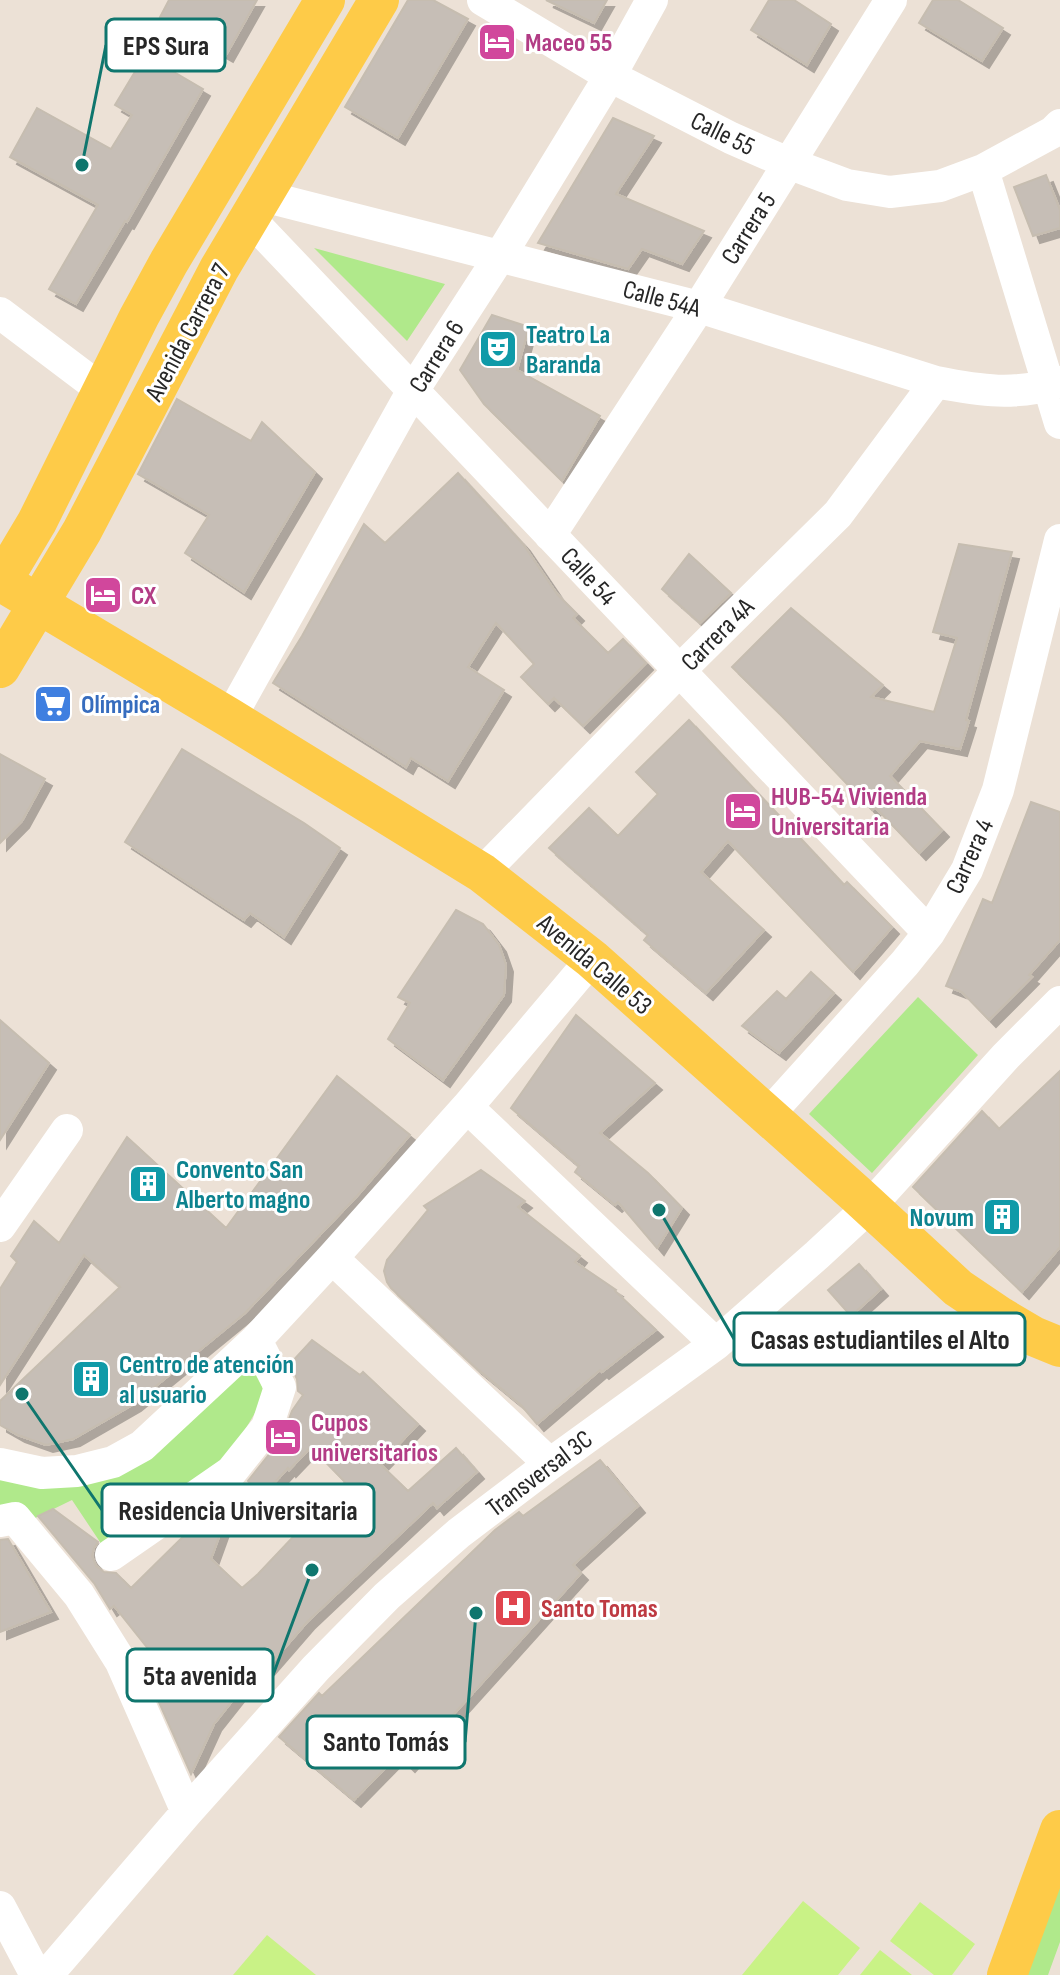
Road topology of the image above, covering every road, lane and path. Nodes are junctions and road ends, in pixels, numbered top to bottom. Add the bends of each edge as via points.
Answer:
1 (325, 0) edge
2 (379, 0) edge
3 (483, 0) edge
4 (652, 0) edge
5 (891, 0) edge
6 (610, 76) junction
7 (1060, 125) edge
8 (788, 163) junction
9 (983, 170) junction
10 (256, 207) junction
11 (500, 256) junction
12 (699, 307) junction
13 (0, 313) edge
14 (936, 382) junction
15 (1054, 384) edge
16 (102, 390) junction
17 (412, 392) junction
18 (1060, 423) edge
19 (550, 535) junction
20 (1060, 540) edge
21 (11, 598) edge
22 (0, 668) edge
23 (678, 672) junction
24 (230, 718) junction
25 (482, 873) junction
26 (929, 933) junction
27 (592, 959) junction
28 (1060, 1002) edge
29 (467, 1107) junction
30 (768, 1115) junction
31 (67, 1130) dead end
32 (870, 1206) junction
33 (0, 1226) edge
34 (332, 1258) junction
35 (256, 1340) junction
36 (716, 1344) junction
37 (1060, 1347) edge
38 (0, 1464) edge
39 (550, 1464) junction
40 (7, 1519) edge
41 (111, 1555) dead end
42 (187, 1812) junction
43 (1060, 1830) edge
44 (0, 1907) edge
45 (36, 1975) edge
46 (47, 1975) edge
47 (1007, 1975) edge

1 - 16 main road, Avenida Carrera 7 via 169,262
2 - 10 main road, Avenida Carrera 7
3 - 6 street, Calle 55
4 - 6 street, Carrera 6
5 - 8 street, Carrera 5
6 - 8 street, Calle 55
6 - 11 street, Carrera 6
7 - 9 street
8 - 9 street, Calle 55 via 847,185 890,192 940,186
8 - 12 street, Carrera 5
9 - 15 street
10 - 11 street, Calle 54A
10 - 17 street, Calle 54
10 - 21 main road, Avenida Carrera 7 via 93,510
11 - 12 street, Calle 54A
11 - 17 street, Carrera 6
12 - 14 street, Calle 54A
12 - 19 street, Carrera 5
13 - 16 street
14 - 15 street, Calle 54A via 1010,392
14 - 23 street, Carrera 4A via 838,514
15 - 18 street
16 - 21 main road, Avenida Carrera 7 via 37,522
17 - 19 street, Calle 54
17 - 24 street, Carrera 6
19 - 23 street, Calle 54
20 - 26 street, Carrera 4 via 998,790 967,870
21 - 22 main road, Avenida Carrera 7
21 - 24 main road, Avenida Calle 53 via 89,635
23 - 25 street, Carrera 4A
23 - 26 street, Calle 54
24 - 25 main road, Avenida Calle 53
25 - 27 main road, Avenida Calle 53
26 - 30 street, Carrera 4
27 - 29 street
27 - 30 main road, Avenida Calle 53
28 - 32 street, Transversal 3C
29 - 34 street
29 - 36 street
30 - 32 main road, Avenida Calle 53
31 - 33 street
32 - 36 street, Transversal 3C
32 - 37 main road, Avenida Calle 53 via 958,1288
34 - 35 street
34 - 39 street
35 - 38 street via 142,1446 113,1462 42,1473
35 - 41 street via 280,1387 267,1427 231,1472
36 - 39 street, Transversal 3C
39 - 42 street, Transversal 3C via 387,1596
40 - 42 street via 79,1595 121,1662
42 - 46 street, Transversal 3C
43 - 47 main road
44 - 45 street

